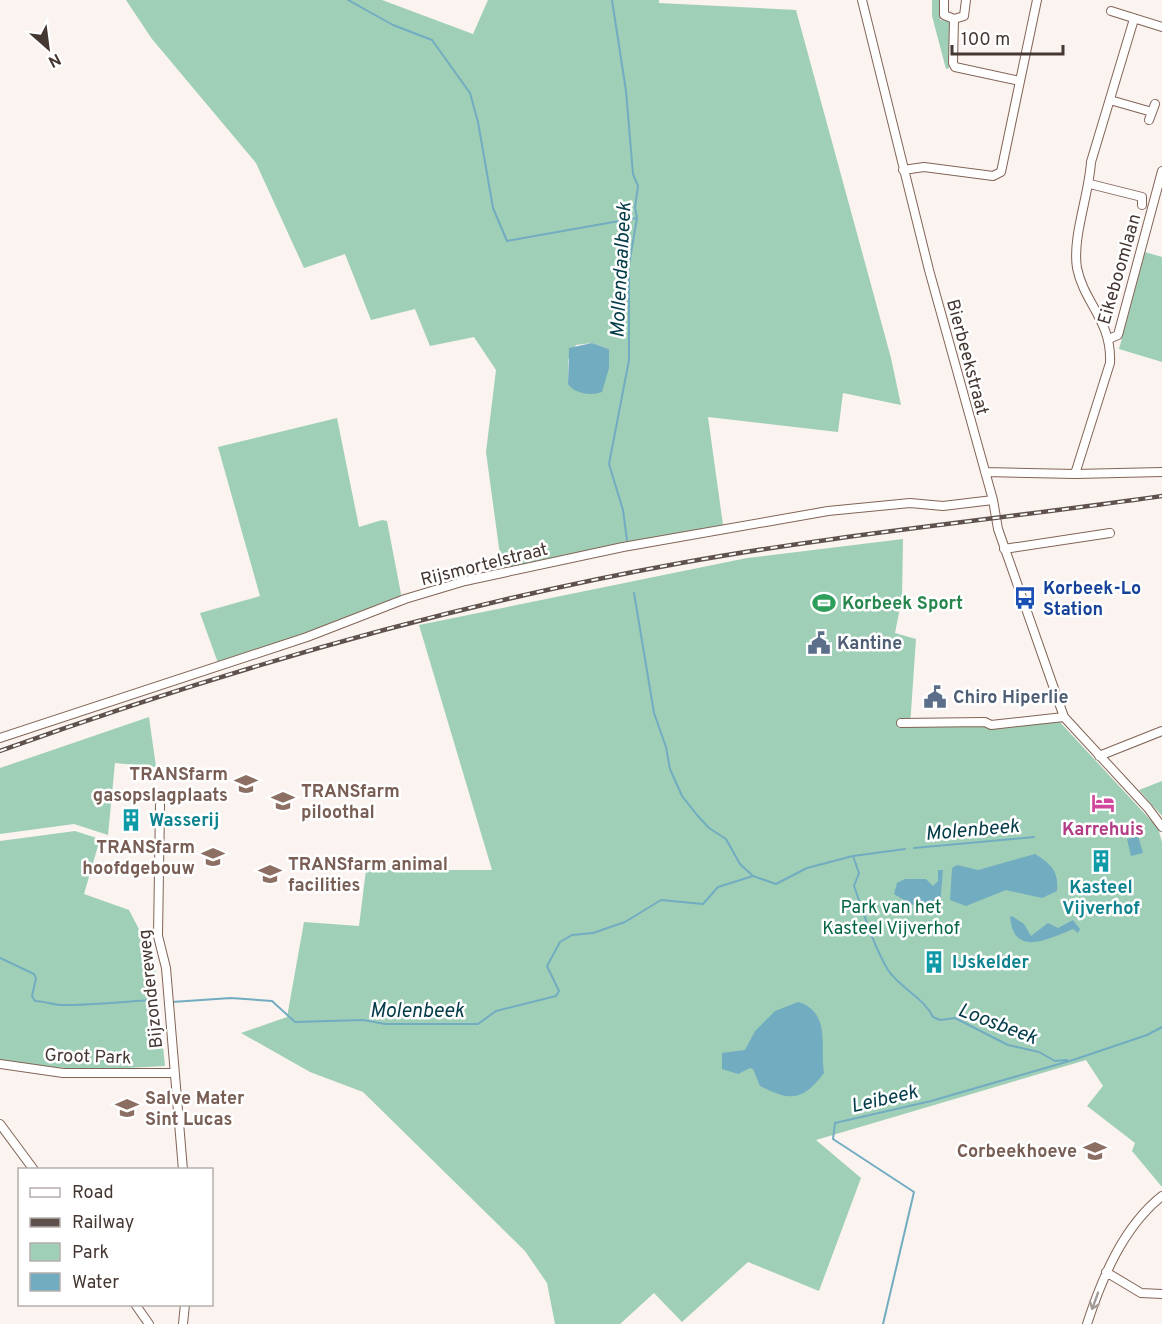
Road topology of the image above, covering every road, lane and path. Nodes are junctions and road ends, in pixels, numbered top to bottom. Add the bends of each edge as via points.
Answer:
1 (862, 0) edge
2 (944, 0) edge
3 (966, 0) edge
4 (1037, 0) edge
5 (1111, 11) dead end
6 (954, 19) junction
7 (1134, 19) junction
8 (1162, 27) edge
9 (1020, 81) junction
10 (1110, 100) junction
11 (1155, 104) dead end
12 (903, 170) junction
13 (1162, 171) edge
14 (1090, 184) junction
15 (1142, 205) dead end
16 (1109, 339) junction
17 (985, 472) junction
18 (1162, 472) edge
19 (1074, 474) junction
20 (993, 500) junction
21 (1110, 533) dead end
22 (1004, 549) junction
23 (1064, 717) junction
24 (901, 723) dead end
25 (1162, 731) edge
26 (0, 738) edge
27 (1099, 756) junction
28 (160, 805) dead end
29 (1162, 827) edge
30 (0, 1064) edge
31 (174, 1072) junction
32 (0, 1124) edge
33 (33, 1168) edge
34 (183, 1168) edge
35 (1162, 1196) edge
36 (1106, 1272) junction
37 (1162, 1294) edge
38 (136, 1306) edge
39 (185, 1306) edge
40 (149, 1324) edge
41 (183, 1324) edge
42 (1087, 1324) edge

1 - 12 street, Bierbeekstraat
2 - 6 street via 944,15
3 - 6 street via 964,16
4 - 9 street
5 - 7 street
6 - 9 street via 955,67
7 - 8 street
7 - 10 street
9 - 12 street via 999,174 924,167
10 - 11 street via 1151,116
10 - 14 street via 1091,162
12 - 17 street, Bierbeekstraat
13 - 16 street, Eikeboomlaan via 1118,335
14 - 15 street via 1142,197
14 - 16 street via 1076,254 1078,271
16 - 19 street, Eikeboomlaan via 1110,363
17 - 19 street
17 - 20 street, Bierbeekstraat
18 - 19 street
20 - 22 street, Bierbeekstraat
20 - 26 street, Rijsmortelstraat via 943,506 910,503 792,517 623,547 465,581
21 - 22 street
22 - 23 street, Bierbeekstraat
23 - 24 street via 991,725
23 - 27 street, Bierbeekstraat
25 - 27 street
27 - 29 street, Bierbeekstraat
28 - 31 street, Bijzondereweg via 158,936 166,968
30 - 31 street, Groot Park via 72,1074
31 - 34 street, Bijzondereweg
32 - 33 street
35 - 36 street via 1129,1233
36 - 37 street via 1141,1293
36 -> 42 street
38 - 40 street
39 - 41 street

